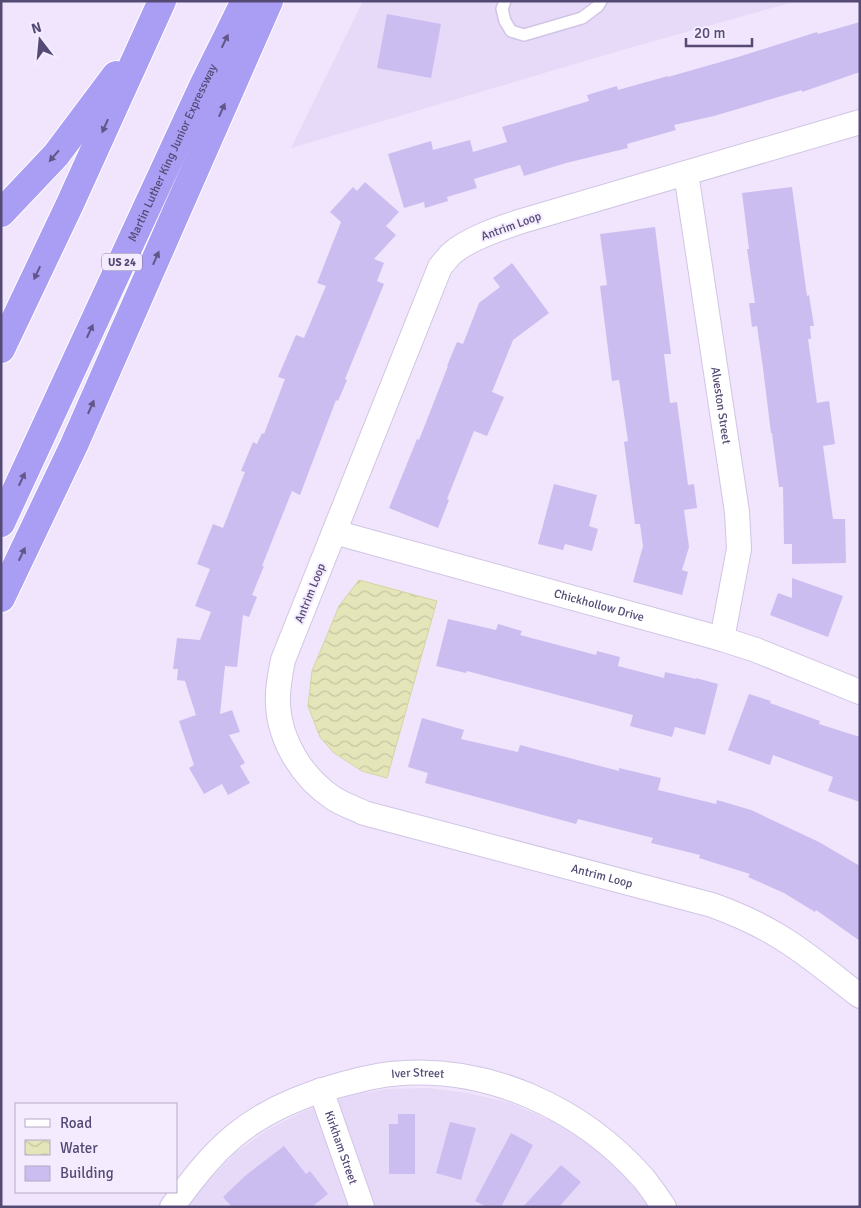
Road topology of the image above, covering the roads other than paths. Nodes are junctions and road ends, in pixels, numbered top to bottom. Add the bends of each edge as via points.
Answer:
1 (162, 1) edge
2 (245, 1) edge
3 (269, 1) edge
4 (505, 1) edge
5 (601, 1) edge
6 (147, 33) junction
7 (860, 122) edge
8 (686, 173) junction
9 (1, 213) edge
10 (1, 349) edge
11 (1, 523) edge
12 (334, 532) junction
13 (1, 598) edge
14 (722, 639) junction
15 (860, 692) edge
16 (860, 996) edge
17 (321, 1090) junction
18 (172, 1207) edge
19 (362, 1207) edge
20 (664, 1207) edge

1 - 6 highway
11 -> 2 highway, Martin Luther King Junior Expressway / US 24
13 -> 3 highway via 78,436
4 - 5 lane via 502,9 511,32 524,36 582,18
6 -> 9 highway via 56,155
6 -> 10 highway
7 - 8 street, Antrim Loop
8 - 12 street, Antrim Loop via 496,229 452,254 440,267
8 - 14 street, Alveston Street via 738,512 739,549
12 - 14 street, Chickhollow Drive
12 - 16 street, Antrim Loop via 283,660 278,684 278,706 284,735 312,782 334,799 364,813 712,905 751,920 796,946
14 - 15 street, Chickhollow Drive
17 - 18 street, Iver Street via 290,1101 235,1135 210,1158
17 - 19 street, Kirkham Street
17 - 20 street, Iver Street via 392,1074 451,1075 495,1084 544,1102 600,1136 645,1180

